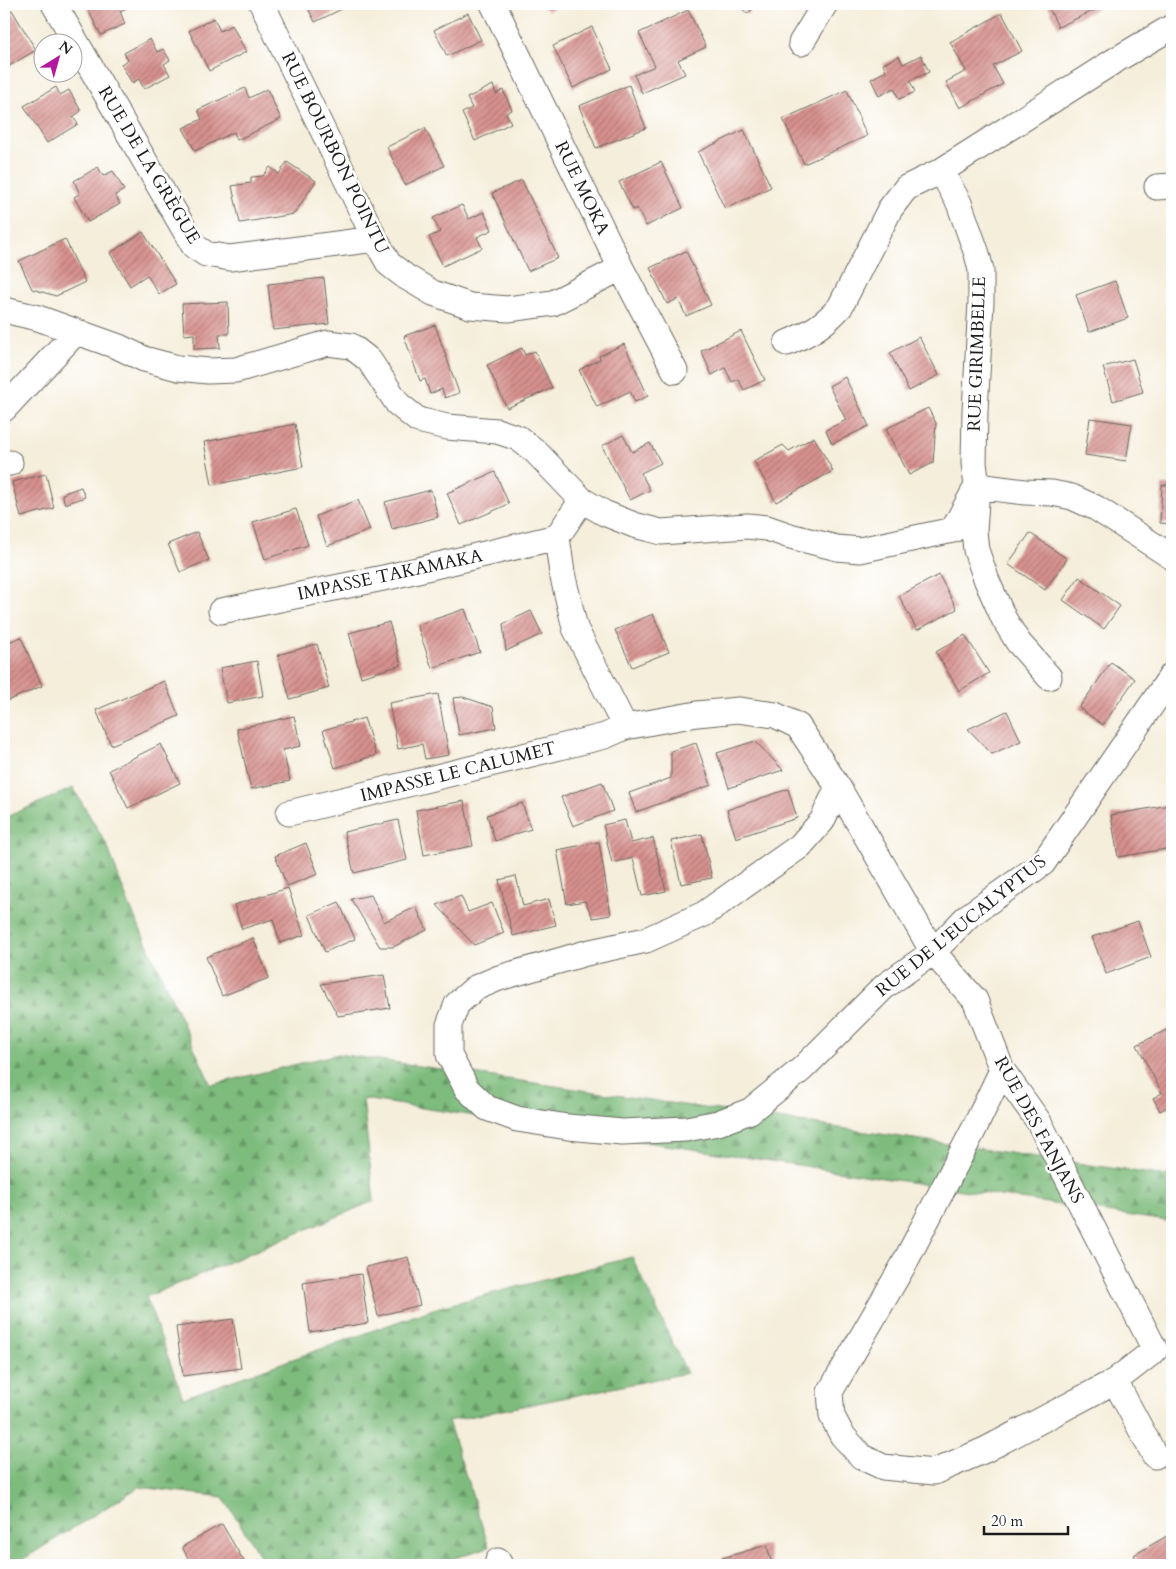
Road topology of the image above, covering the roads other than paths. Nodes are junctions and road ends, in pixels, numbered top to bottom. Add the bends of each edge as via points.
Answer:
1 (54, 4) edge
2 (262, 4) edge
3 (493, 4) edge
4 (825, 4) edge
5 (1172, 27) edge
6 (801, 43) dead end
7 (941, 171) junction
8 (375, 240) junction
9 (621, 268) junction
10 (4, 310) edge
11 (76, 332) junction
12 (787, 344) dead end
13 (675, 371) dead end
14 (4, 408) edge
15 (977, 486) junction
16 (582, 500) junction
17 (558, 537) junction
18 (1172, 557) edge
19 (221, 611) dead end
20 (1172, 675) edge
21 (1049, 677) dead end
22 (625, 727) junction
23 (838, 787) junction
24 (289, 813) dead end
25 (933, 952) junction
26 (1002, 1070) junction
27 (1115, 1381) junction
28 (1155, 1456) dead end

1 - 8 street, RUE DE LA GRÈGUE via 194,246 206,254 230,258
2 - 8 street, RUE BOURBON POINTU
3 - 9 street, RUE MOKA
4 - 6 street
5 - 7 street
7 - 12 street via 906,188 899,196 840,307 814,331
7 - 15 street, RUE GIRIMBELLE via 959,203 981,270 974,464
8 - 9 street, RUE BOURBON POINTU via 389,264 406,277 433,293 470,306 508,309 552,303
9 - 13 street, RUE MOKA
10 - 11 street
11 - 14 street
11 - 16 street via 144,359 178,368 208,371 236,370 328,342 351,346 369,360 398,404 418,420 446,427 497,431 518,438 534,450
15 - 16 street via 953,530 860,550 836,548 767,528 747,526 661,532 611,516
15 - 18 street via 1072,498 1096,508
15 - 21 street, RUE GIRIMBELLE via 974,532 976,550 987,581 1018,642
16 - 17 street
17 - 19 street, IMPASSE TAKAMAKA via 388,577
17 - 22 street via 562,574 575,628
20 - 25 street, RUE DE L'EUCALYPTUS via 1043,863 967,917
22 - 23 street via 738,710 775,715 798,726
22 - 24 street, IMPASSE LE CALUMET via 605,736
23 - 25 street, RUE DES FANJANS
23 - 25 street, RUE DE L'EUCALYPTUS via 822,821 800,846 704,914 646,940 586,953 475,988 457,1004 449,1025 449,1055 467,1089 487,1108 517,1119 568,1127 622,1132 686,1129 718,1123 750,1111 802,1069 884,986
25 - 26 street, RUE DES FANJANS via 975,1000
26 - 27 street, RUE DES FANJANS via 1039,1122 1155,1350
26 - 27 street via 903,1266 830,1392 832,1416 842,1435 862,1457 884,1467 934,1472 986,1450
27 - 28 street

